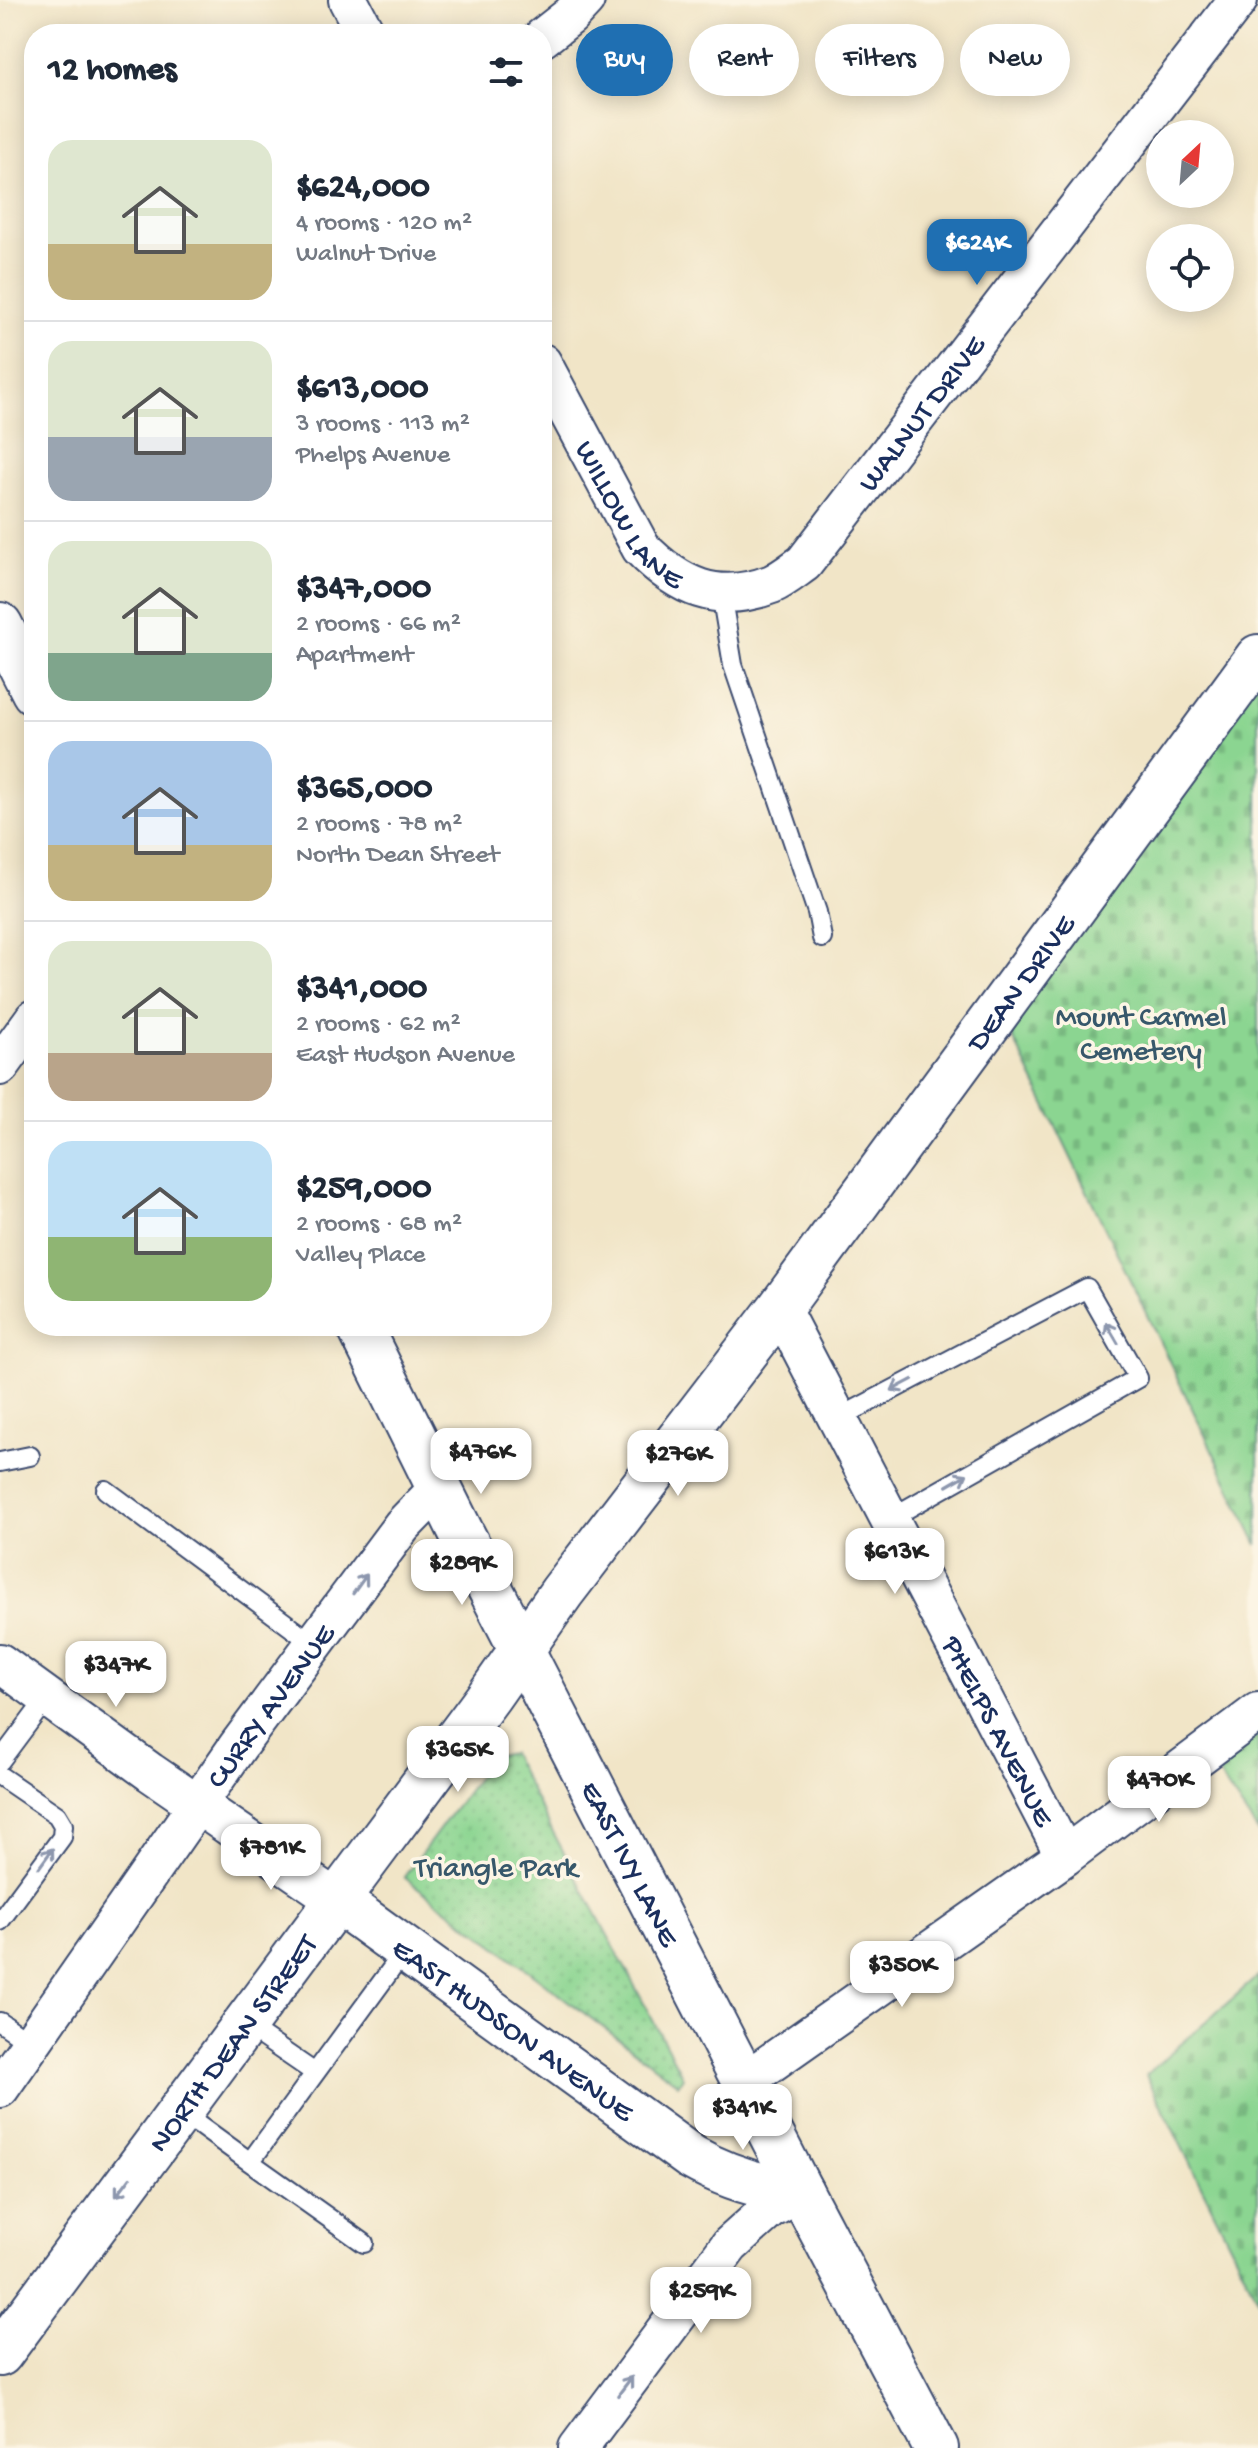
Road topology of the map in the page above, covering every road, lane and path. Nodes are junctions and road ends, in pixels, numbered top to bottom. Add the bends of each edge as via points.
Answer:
1 (348, 0) edge
2 (585, 0) edge
3 (1238, 0) edge
4 (361, 24) edge
5 (552, 29) edge
6 (552, 382) edge
7 (721, 593) junction
8 (0, 625) edge
9 (1258, 657) edge
10 (24, 672) edge
11 (822, 938) dead end
12 (24, 1033) edge
13 (0, 1066) edge
14 (780, 1308) junction
15 (364, 1336) edge
16 (837, 1419) junction
17 (30, 1456) dead end
18 (0, 1462) edge
19 (439, 1488) junction
20 (106, 1490) dead end
21 (889, 1519) junction
22 (315, 1645) junction
23 (522, 1648) junction
24 (0, 1663) edge
25 (47, 1698) junction
26 (1258, 1712) edge
27 (0, 1761) edge
28 (0, 1776) edge
29 (197, 1804) junction
30 (1065, 1856) junction
31 (337, 1900) junction
32 (0, 1921) edge
33 (406, 1949) junction
34 (0, 2022) edge
35 (245, 2025) junction
36 (32, 2044) junction
37 (315, 2073) junction
38 (745, 2081) junction
39 (0, 2088) edge
40 (180, 2111) junction
41 (250, 2162) junction
42 (801, 2192) junction
43 (364, 2243) dead end
44 (0, 2354) edge
45 (578, 2448) edge
46 (936, 2448) edge

1 - 4 street
2 - 5 street
3 - 7 street, WALNUT DRIVE via 804,563 774,583
6 - 7 street, WILLOW LANE via 641,548 663,571 690,586
7 - 11 lane via 733,665
8 - 10 street
9 - 14 street, DEAN DRIVE
12 - 13 street
14 - 16 street, PHELPS AVENUE
14 - 23 street, NORTH DEAN STREET
15 - 19 street, EAST IVY LANE
16 - 21 street, PHELPS AVENUE
21 -> 16 lane via 1138,1378 1087,1288
17 - 18 lane
22 -> 19 street, CURRY AVENUE via 402,1526
19 - 23 street, EAST IVY LANE
20 - 22 lane
21 - 30 street, PHELPS AVENUE
22 - 29 street, CURRY AVENUE
23 - 31 street, NORTH DEAN STREET
23 - 38 street, EAST IVY LANE
24 - 25 street, EAST HUDSON AVENUE
25 - 27 lane
25 - 29 street, EAST HUDSON AVENUE
26 - 30 street
32 -> 28 lane via 62,1837 63,1825 57,1815
29 - 31 street, EAST HUDSON AVENUE
29 - 36 street, CURRY AVENUE
30 - 38 street
31 - 33 street, EAST HUDSON AVENUE
31 - 35 street, NORTH DEAN STREET
33 - 37 lane
33 - 42 street, EAST HUDSON AVENUE via 691,2157 728,2176
34 - 36 lane
35 - 37 lane
35 - 40 street, NORTH DEAN STREET
36 - 39 street, CURRY AVENUE
37 - 41 lane
38 - 42 street, EAST IVY LANE
40 - 41 lane
40 -> 44 street, NORTH DEAN STREET
41 - 43 lane
45 -> 42 street via 730,2245 769,2210
42 - 46 street

